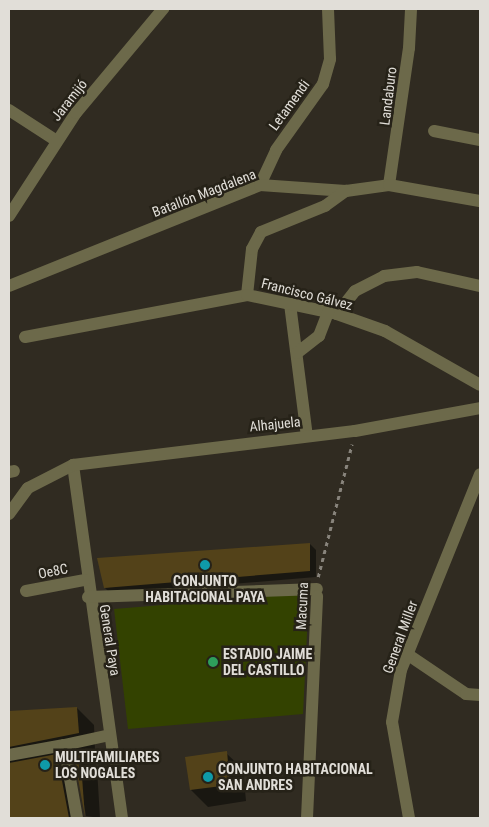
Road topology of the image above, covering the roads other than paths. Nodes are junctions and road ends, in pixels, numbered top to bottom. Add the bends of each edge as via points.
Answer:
1 (162, 9) edge
2 (328, 9) edge
3 (411, 9) edge
4 (9, 110) edge
5 (434, 131) dead end
6 (480, 140) edge
7 (57, 141) junction
8 (260, 185) junction
9 (388, 186) junction
10 (346, 190) junction
11 (480, 201) edge
12 (9, 216) edge
13 (9, 286) edge
14 (480, 286) edge
15 (247, 295) junction
16 (290, 304) junction
17 (333, 313) junction
18 (25, 337) dead end
19 (296, 353) junction
20 (480, 385) edge
21 (480, 408) edge
22 (307, 436) junction
23 (73, 465) junction
24 (480, 474) edge
25 (9, 514) edge
26 (86, 580) junction
27 (26, 591) dead end
28 (88, 597) junction
29 (407, 654) junction
30 (480, 696) edge
31 (110, 735) junction
32 (64, 745) junction
33 (9, 755) edge
34 (77, 818) edge
35 (122, 818) edge
36 (307, 818) edge
37 (409, 818) edge

1 - 7 street, Jaramijó
2 - 8 street, Letamendi via 330,59 323,84 276,150
3 - 9 street, Landaburo via 410,48
4 - 7 street
5 - 6 street
7 - 12 street, Jaramijó
8 - 10 street, Batallón Magdalena
8 - 13 street, Batallón Magdalena
9 - 10 street, Batallón Magdalena
9 - 11 street, Batallón Magdalena
10 - 15 street via 325,206 261,232 252,249
14 - 17 street via 417,272 384,276 355,291
15 - 16 street, Francisco Gálvez
15 - 18 street, Francisco Gálvez
16 - 17 street, Francisco Gálvez
16 - 19 street
17 - 19 street via 319,336
17 - 20 street, Francisco Gálvez via 385,331
19 - 22 street
21 - 22 street, Alhajuela via 355,431
22 - 23 street, Alhajuela
23 - 25 street via 28,488
23 - 26 street, General Paya
24 - 29 street, General Miller
26 - 27 street, Oe8C
26 - 28 street, General Paya
28 - 31 street, General Paya
28 - 36 street, Macuma via 317,592
29 - 30 street via 466,694
29 - 37 street, General Miller via 392,722
31 - 32 street
31 - 35 street, General Paya
32 - 33 street
32 - 34 street

